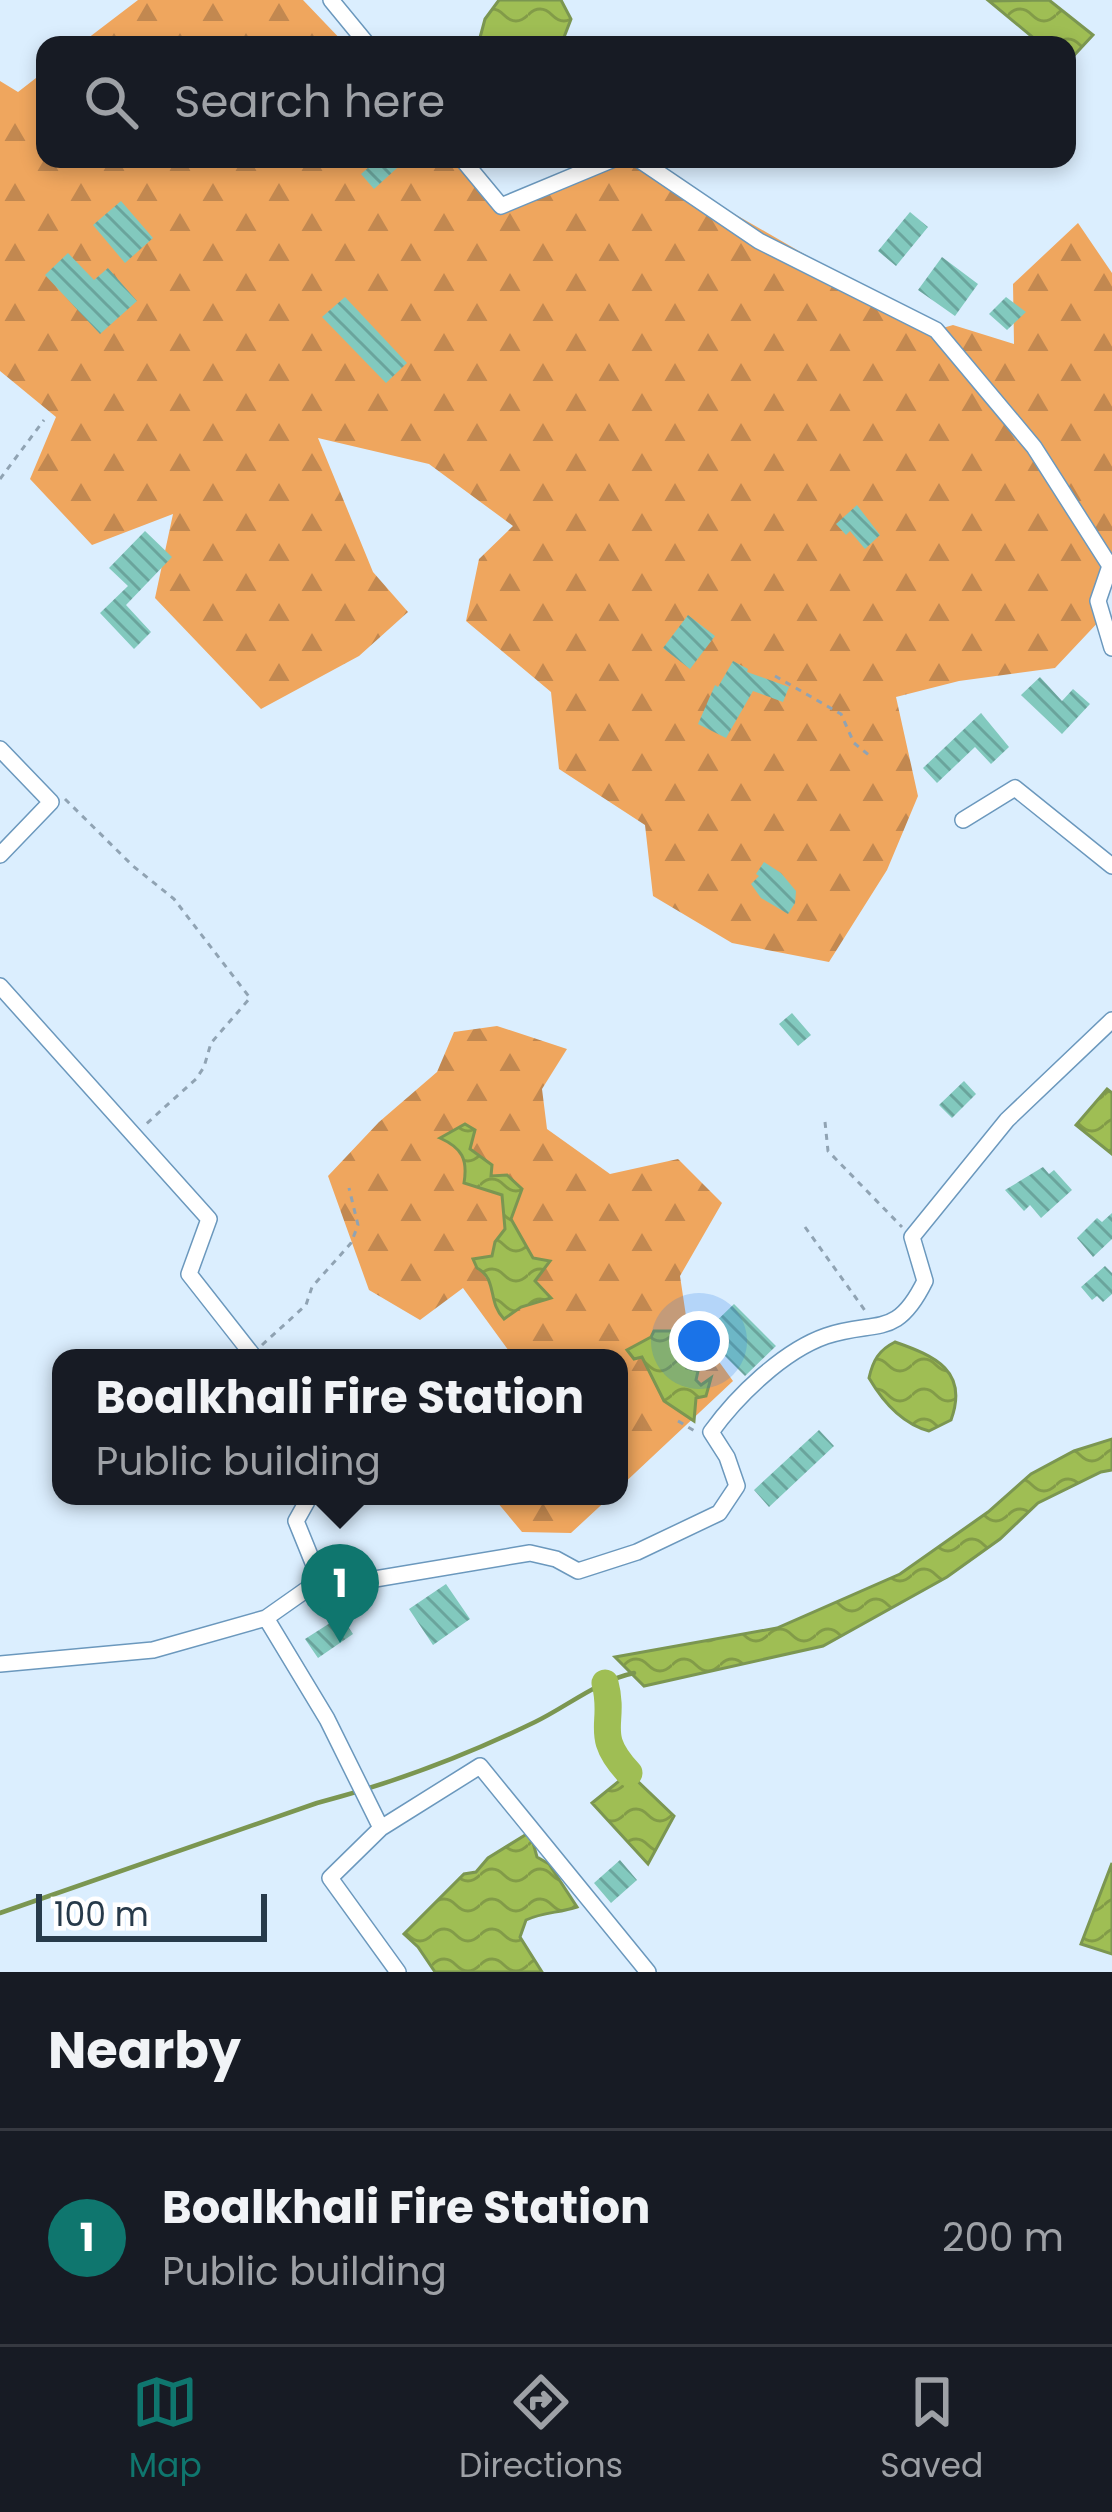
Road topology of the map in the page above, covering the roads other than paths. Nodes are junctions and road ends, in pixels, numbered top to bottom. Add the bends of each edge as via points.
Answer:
1 (331, 0) edge
2 (361, 36) edge
3 (469, 168) edge
4 (592, 168) edge
5 (651, 168) edge
6 (1111, 565) edge
7 (1112, 647) edge
8 (0, 749) edge
9 (963, 820) dead end
10 (0, 856) edge
11 (1112, 866) edge
12 (0, 986) edge
13 (1112, 1020) edge
14 (248, 1349) edge
15 (305, 1505) edge
16 (320, 1580) junction
17 (266, 1618) junction
18 (0, 1664) edge
19 (381, 1828) junction
20 (398, 1972) edge
21 (648, 1972) edge

1 - 2 street
3 - 4 street via 501,206
5 - 6 street via 759,241 936,330 1034,447
6 - 7 street via 1098,601
8 - 10 street via 51,802
9 - 11 street via 1015,788
12 - 14 street via 208,1219 189,1274
13 - 16 street via 1007,1120 912,1237 926,1281 914,1304 878,1329 826,1336 788,1357 725,1413 711,1432 737,1486 719,1513 578,1571 530,1553 363,1582
15 - 16 street via 296,1521
16 - 17 street
17 - 18 street via 153,1650
17 - 19 street
19 - 20 street via 330,1878
19 - 21 street via 480,1766

